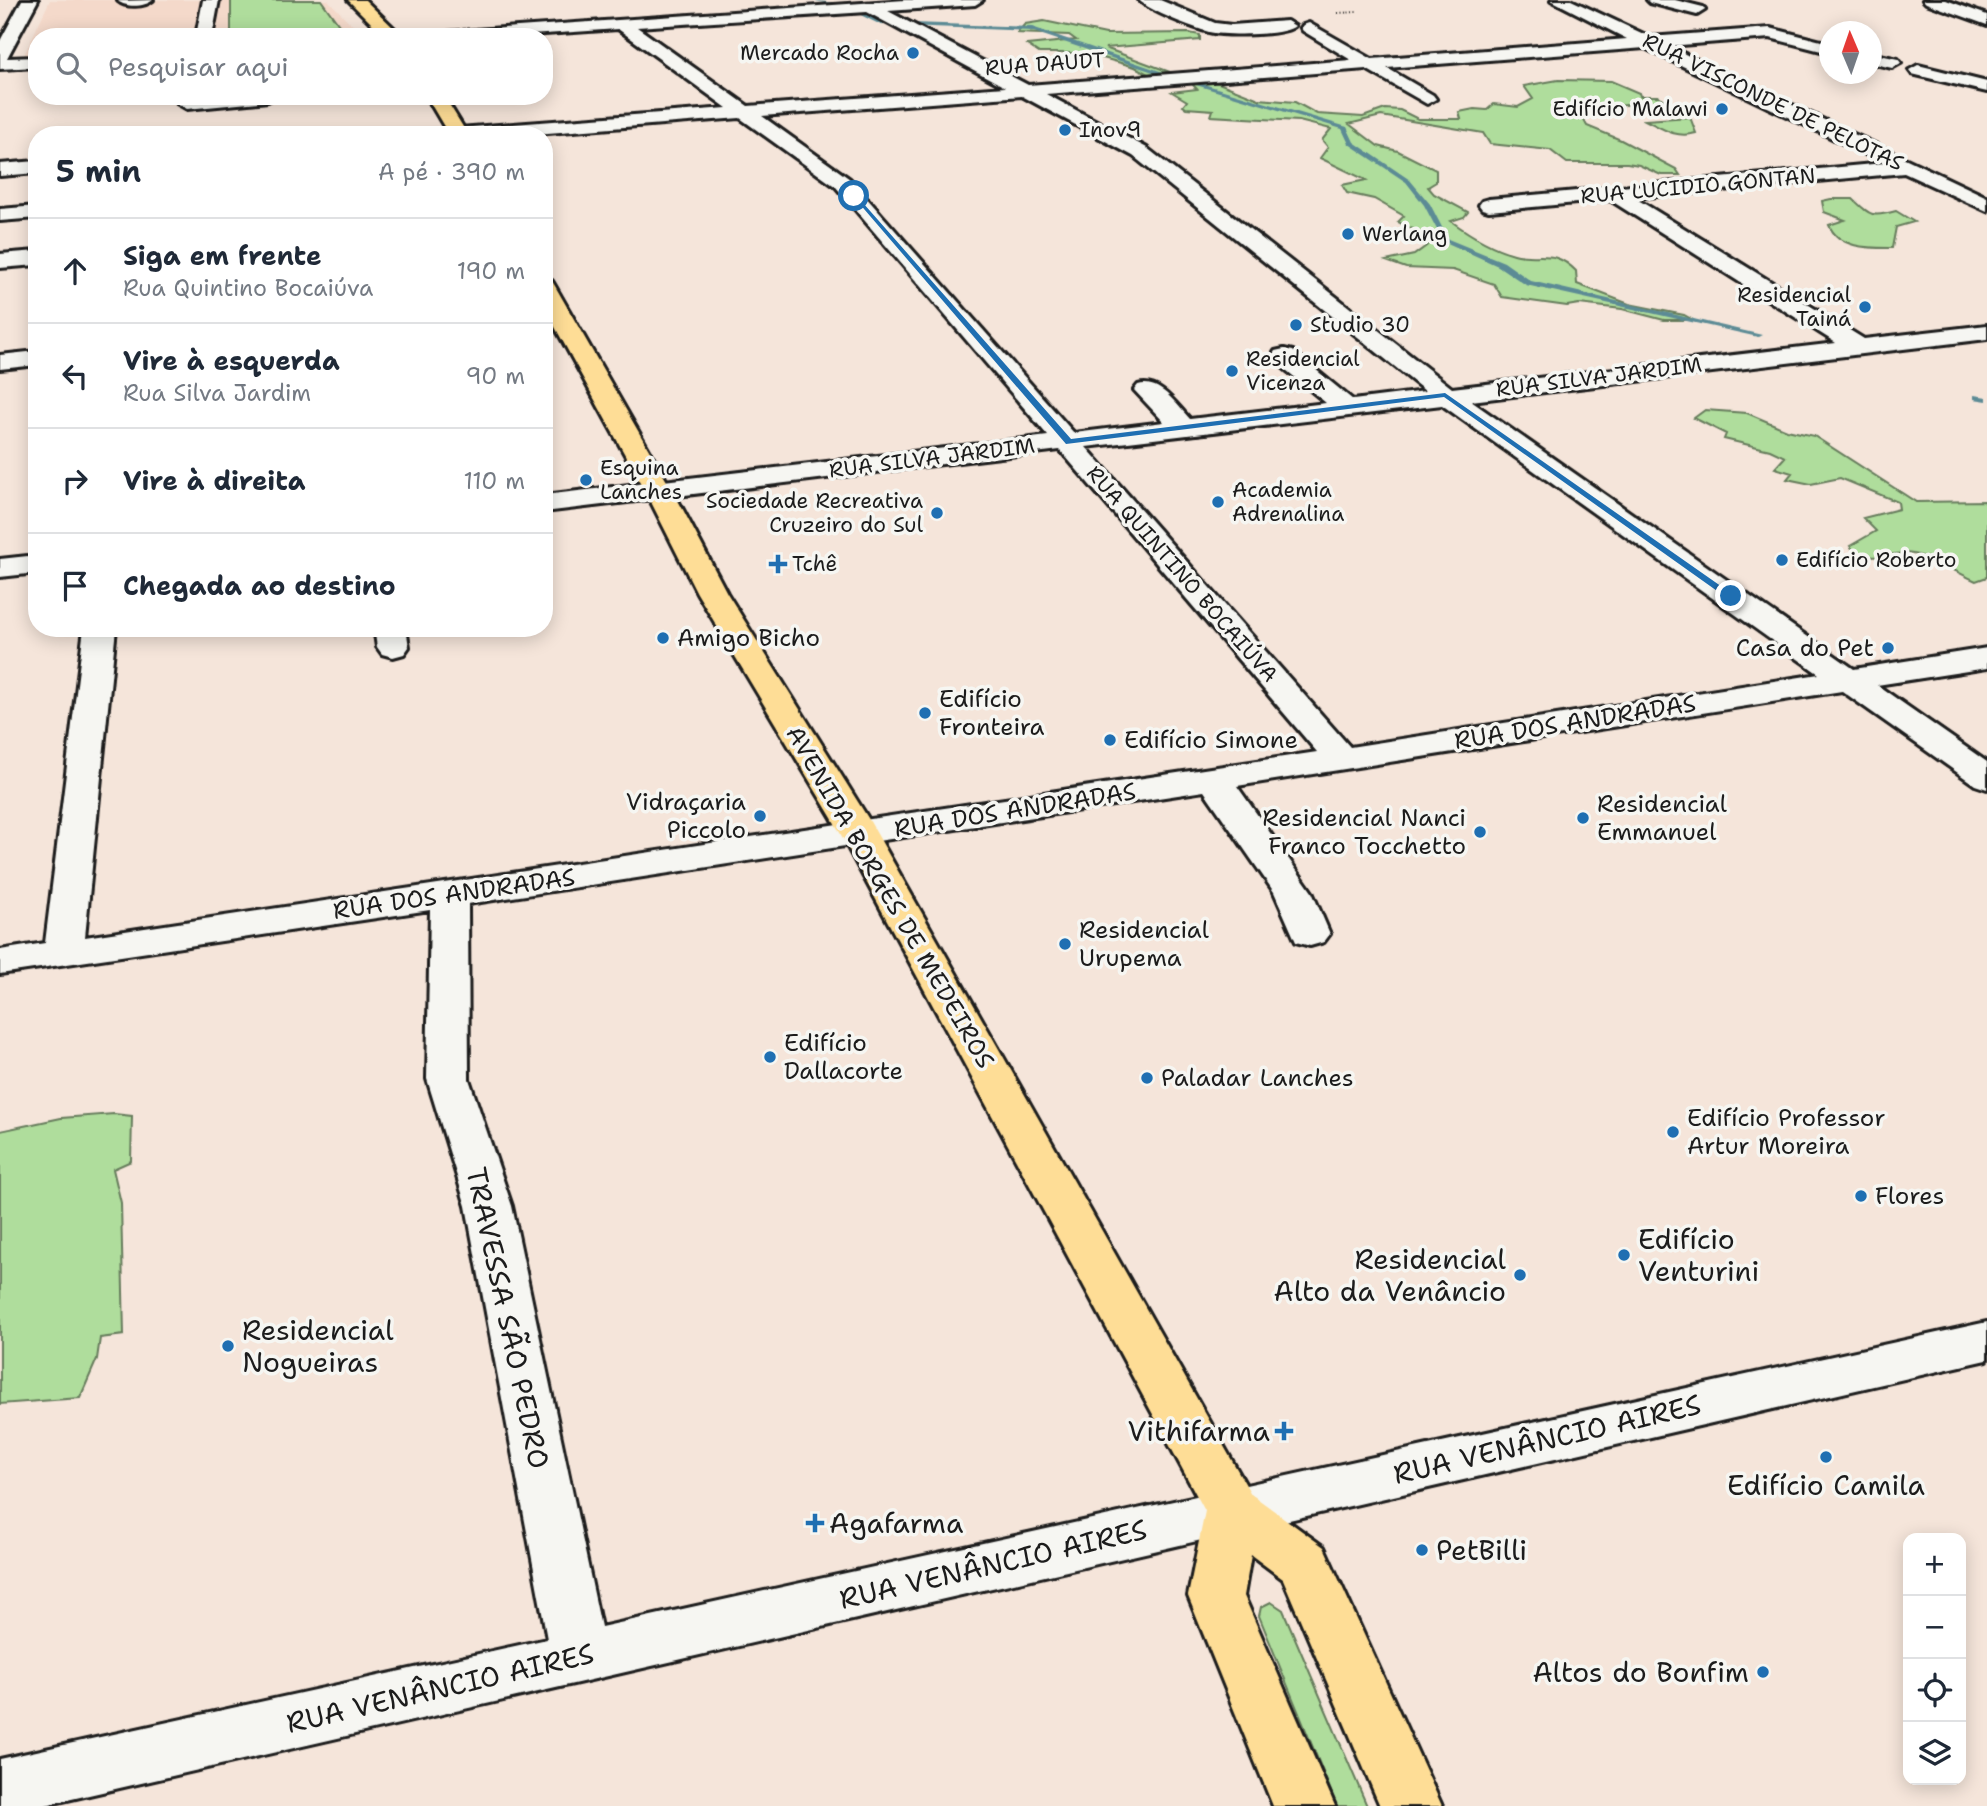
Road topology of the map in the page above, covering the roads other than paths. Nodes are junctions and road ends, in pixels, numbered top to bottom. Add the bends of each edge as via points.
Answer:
1 (30, 0) edge
2 (145, 0) edge
3 (211, 0) edge
4 (356, 0) edge
5 (975, 0) edge
6 (1147, 0) edge
7 (1560, 0) edge
8 (1655, 0) edge
9 (1931, 0) edge
10 (126, 1) edge
11 (933, 1) edge
12 (870, 7) junction
13 (1697, 10) dead end
14 (1987, 20) edge
15 (622, 24) junction
16 (1287, 26) dead end
17 (206, 28) edge
18 (386, 28) edge
19 (1310, 28) dead end
20 (553, 29) edge
21 (1648, 42) junction
22 (1819, 45) edge
23 (0, 56) edge
24 (1882, 61) edge
25 (28, 62) edge
26 (1367, 63) junction
27 (1892, 63) dead end
28 (0, 64) edge
29 (1918, 70) dead end
30 (1987, 87) edge
31 (1022, 89) junction
32 (1427, 99) dead end
33 (440, 105) edge
34 (743, 111) junction
35 (451, 126) edge
36 (553, 126) edge
37 (1907, 166) junction
38 (28, 168) edge
39 (0, 170) edge
40 (1613, 194) junction
41 (1489, 205) dead end
42 (1987, 205) edge
43 (28, 213) edge
44 (0, 215) edge
45 (28, 259) edge
46 (0, 261) edge
47 (553, 313) edge
48 (1987, 332) edge
49 (1860, 347) junction
50 (1284, 356) dead end
51 (28, 359) edge
52 (0, 362) edge
53 (1147, 390) dead end
54 (1445, 395) junction
55 (1346, 407) junction
56 (1184, 428) junction
57 (1069, 442) junction
58 (659, 491) junction
59 (553, 503) edge
60 (28, 565) edge
61 (0, 568) edge
62 (99, 637) edge
63 (1987, 658) edge
64 (1848, 679) junction
65 (1341, 758) junction
66 (1987, 778) edge
67 (1214, 779) junction
68 (859, 834) junction
69 (449, 895) junction
70 (1310, 934) dead end
71 (64, 952) junction
72 (0, 962) edge
73 (1987, 1341) edge
74 (1232, 1510) junction
75 (579, 1657) junction
76 (0, 1787) edge
77 (1304, 1806) edge
78 (1411, 1806) edge

1 - 23 street
2 - 10 street
3 - 17 street
4 - 18 main road
5 - 11 street
6 - 16 street via 1212,28
7 - 21 street, RUA VISCONDE DE PELOTAS
8 - 13 street
9 - 14 street
11 - 12 street
12 - 15 street via 681,14
12 - 31 street
15 - 20 street
15 - 34 street, RUA QUINTINO BOCAIÚVA
19 - 26 street
21 - 22 street, RUA DAUDT via 1770,33
21 - 26 street, RUA DAUDT
21 - 37 street, RUA VISCONDE DE PELOTAS
24 - 27 street
25 - 28 street
26 - 31 street, RUA DAUDT
26 - 32 street
29 - 30 street
31 - 34 street, RUA DAUDT
31 - 54 street via 1140,152
33 - 35 main road
34 - 36 street, RUA DAUDT
34 - 57 street, RUA QUINTINO BOCAIÚVA via 843,183
37 - 40 street, RUA LUCIDIO GONTAN
37 - 42 street, RUA VISCONDE DE PELOTAS
38 - 39 street
40 - 41 street, RUA LUCIDIO GONTAN
40 - 49 street
43 - 44 street
45 - 46 street
47 - 58 main road, AVENIDA BORGES DE MEDEIROS
48 - 49 street, RUA SILVA JARDIM
49 - 54 street, RUA SILVA JARDIM
50 - 55 street
51 - 52 street
53 - 56 street
54 - 55 street, RUA SILVA JARDIM
54 - 64 street
55 - 56 street, RUA SILVA JARDIM
56 - 57 street, RUA SILVA JARDIM
57 - 58 street, RUA SILVA JARDIM
57 - 65 street, RUA QUINTINO BOCAIÚVA
58 - 59 street, RUA SILVA JARDIM
58 - 68 main road, AVENIDA BORGES DE MEDEIROS via 712,593
60 - 61 street
62 - 71 street
63 - 64 street, RUA DOS ANDRADAS
64 - 65 street, RUA DOS ANDRADAS
64 - 66 street
65 - 67 street, RUA DOS ANDRADAS
67 - 68 street, RUA DOS ANDRADAS
67 - 70 street via 1293,892
68 - 69 street, RUA DOS ANDRADAS
68 - 74 main road, AVENIDA BORGES DE MEDEIROS
69 - 71 street, RUA DOS ANDRADAS
69 - 75 street, TRAVESSA SÃO PEDRO via 447,1079 489,1206
71 - 72 street, RUA DOS ANDRADAS
73 - 74 street, RUA VENÂNCIO AIRES
74 - 75 street, RUA VENÂNCIO AIRES
74 - 77 main road via 1216,1596
74 - 78 main road, AVENIDA BORGES DE MEDEIROS via 1304,1564
75 - 76 street, RUA VENÂNCIO AIRES

